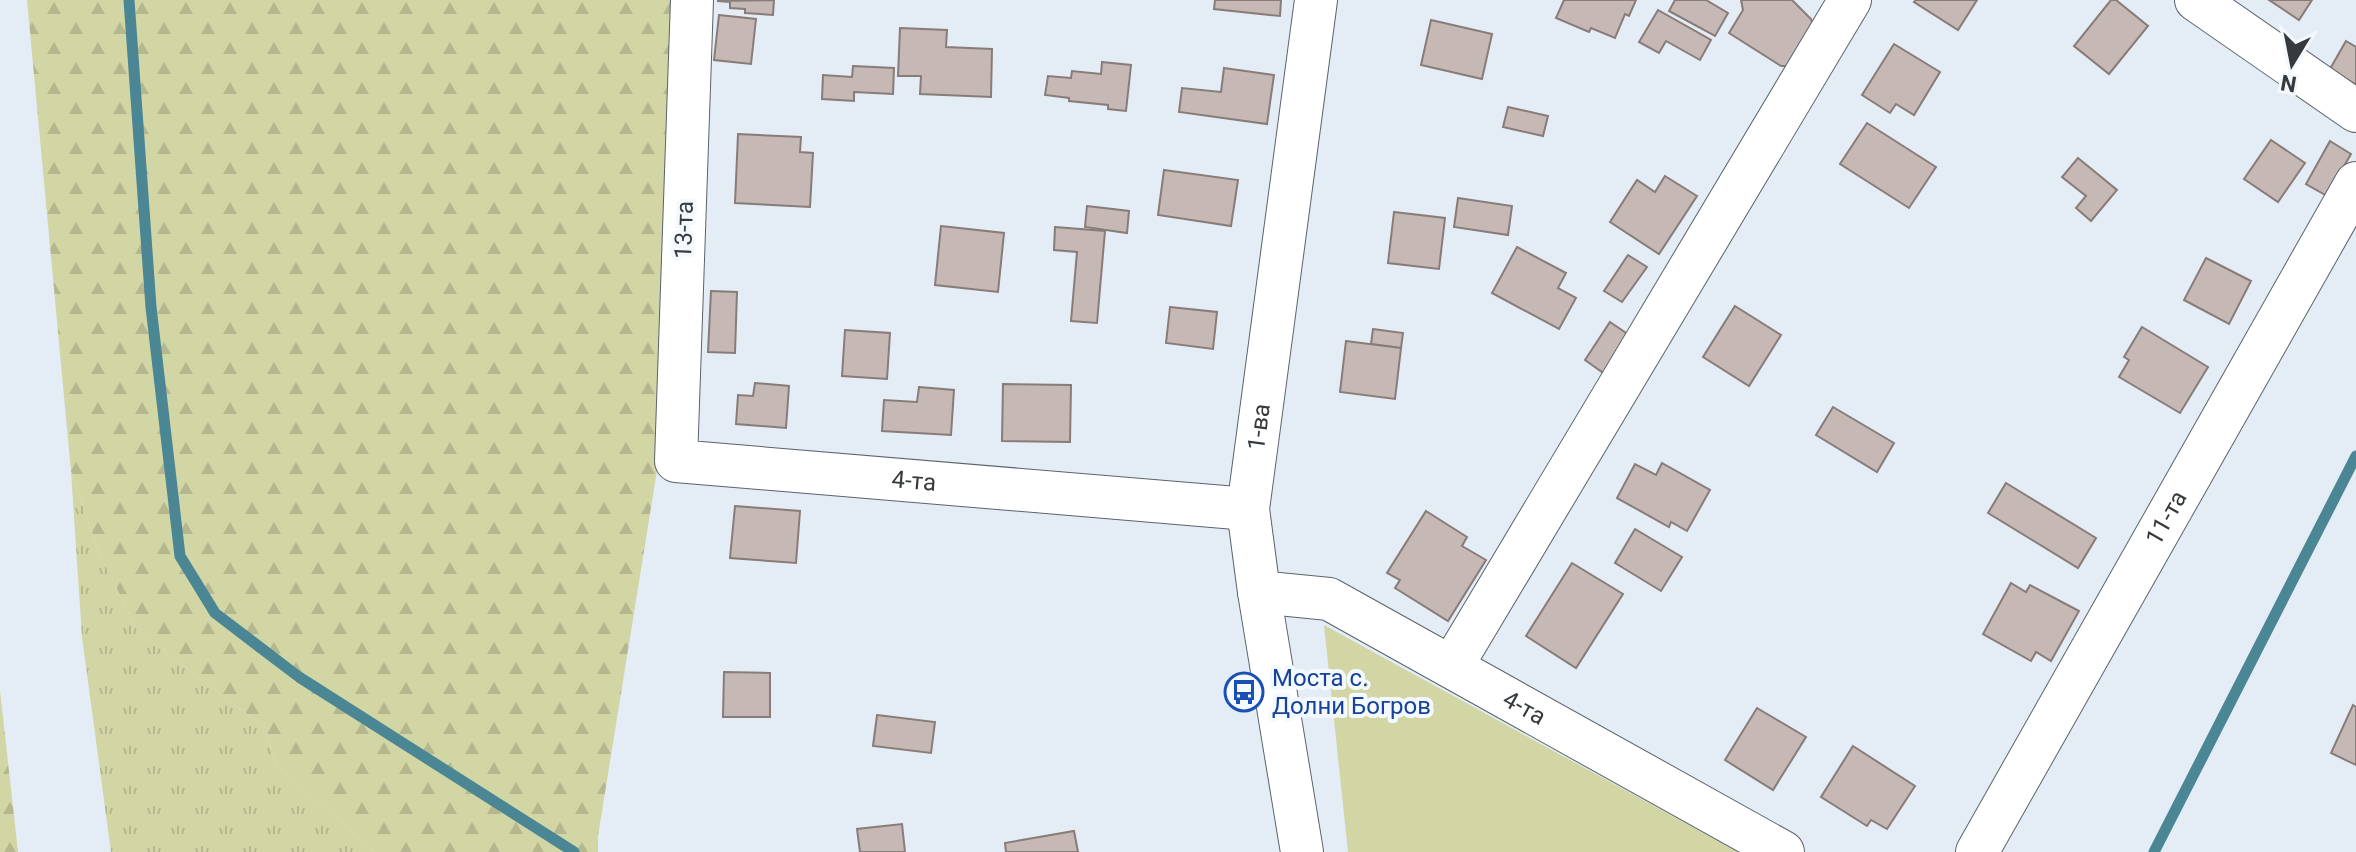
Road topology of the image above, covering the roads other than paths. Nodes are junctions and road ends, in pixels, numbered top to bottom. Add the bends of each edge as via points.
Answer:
1 (692, 0) edge
2 (1316, 0) edge
3 (1850, 0) edge
4 (2196, 0) edge
5 (2356, 111) edge
6 (2356, 183) edge
7 (676, 461) joint
8 (1248, 509) junction
9 (1259, 592) junction
10 (1452, 666) junction
11 (1302, 852) edge
12 (1783, 852) edge
13 (1977, 852) edge

1 - 7 street, 13-та
2 - 8 street, 1-ва
3 - 10 street
4 - 5 street
6 - 13 street, 11-та
7 - 8 street, 4-та
8 - 9 street, 1-ва
9 - 10 street, 4-та via 1329,599
9 - 11 street, 1-ва
10 - 12 street, 4-та

